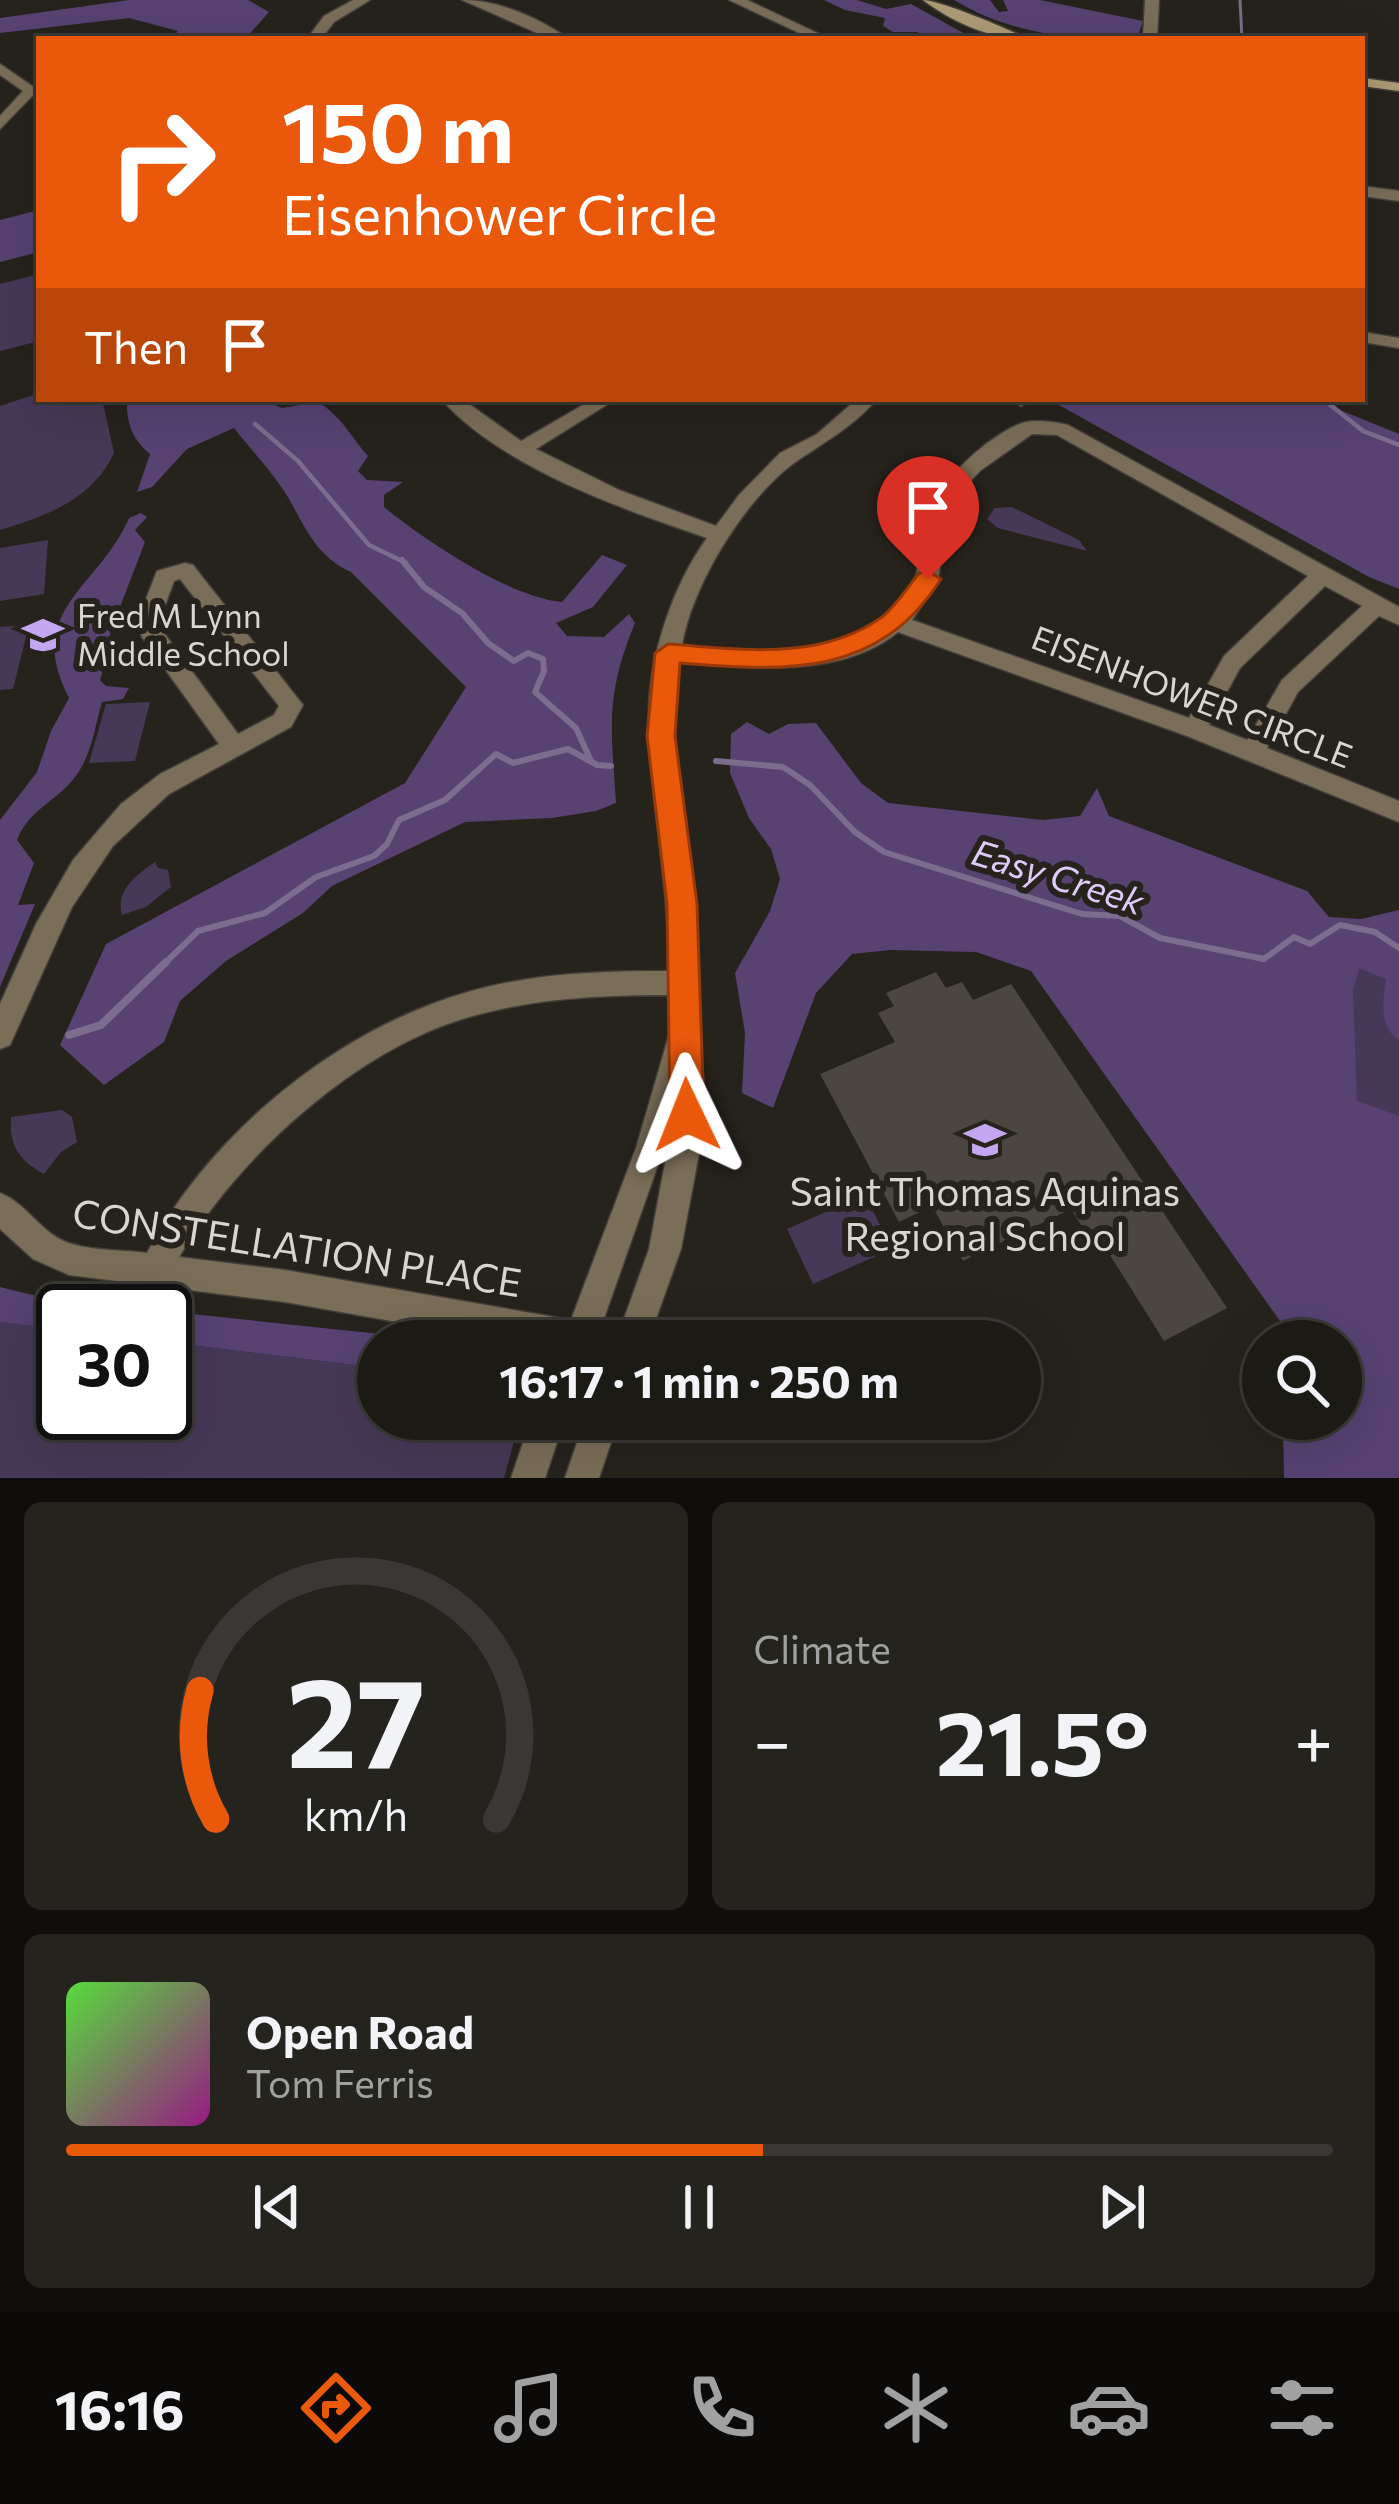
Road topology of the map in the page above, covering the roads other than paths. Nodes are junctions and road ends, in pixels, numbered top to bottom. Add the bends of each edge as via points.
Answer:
1 (363, 0) edge
2 (469, 0) edge
3 (736, 0) edge
4 (930, 0) edge
5 (1152, 0) edge
6 (316, 36) edge
7 (556, 36) edge
8 (816, 36) edge
9 (1011, 36) edge
10 (1150, 36) edge
11 (0, 68) edge
12 (1365, 82) edge
13 (1399, 86) edge
14 (0, 125) edge
15 (1365, 191) edge
16 (1399, 196) edge
17 (1365, 337) edge
18 (1399, 343) edge
19 (454, 402) edge
20 (602, 402) edge
21 (865, 402) edge
22 (520, 450) junction
23 (719, 535) junction
24 (1323, 575) junction
25 (1388, 611) edge
26 (894, 622) junction
27 (668, 653) junction
28 (1195, 729) junction
29 (234, 747) junction
30 (1252, 752) junction
31 (1399, 812) edge
32 (683, 983) junction
33 (682, 1030) junction
34 (0, 1036) edge
35 (0, 1208) edge
36 (155, 1271) junction
37 (474, 1320) edge
38 (592, 1320) edge
39 (640, 1320) edge
40 (541, 1440) edge
41 (595, 1440) edge
42 (528, 1478) edge
43 (582, 1478) edge

1 - 6 street
2 - 7 street
3 - 8 street
4 - 9 main road
5 - 10 street
11 - 14 street via 31,90
12 - 13 main road
15 - 16 street
17 - 18 street
19 - 22 street
20 - 22 street
21 - 23 street via 787,458
22 - 23 street via 571,479
23 - 27 street via 684,596
24 - 25 street
24 - 26 street via 1061,429 1039,425 955,483 937,518 928,579
24 - 28 street via 1232,662
25 - 30 street via 1290,686
26 - 27 street via 849,646 794,659
26 - 28 street, EISENHOWER CIRCLE
27 - 32 street via 661,736 682,904
28 - 30 street, EISENHOWER CIRCLE
29 - 29 street via 283,721 290,705 185,570 171,571 149,631
29 - 34 street via 160,787 92,850 62,896
30 - 31 street, EISENHOWER CIRCLE
32 - 33 street
32 - 36 street via 508,992 387,1035 314,1085 218,1173
33 - 38 street
33 - 39 street via 689,1086 677,1197
35 - 36 street, CONSTELLATION PLACE via 69,1259
36 - 37 street, CONSTELLATION PLACE
40 - 42 street
41 - 43 street

